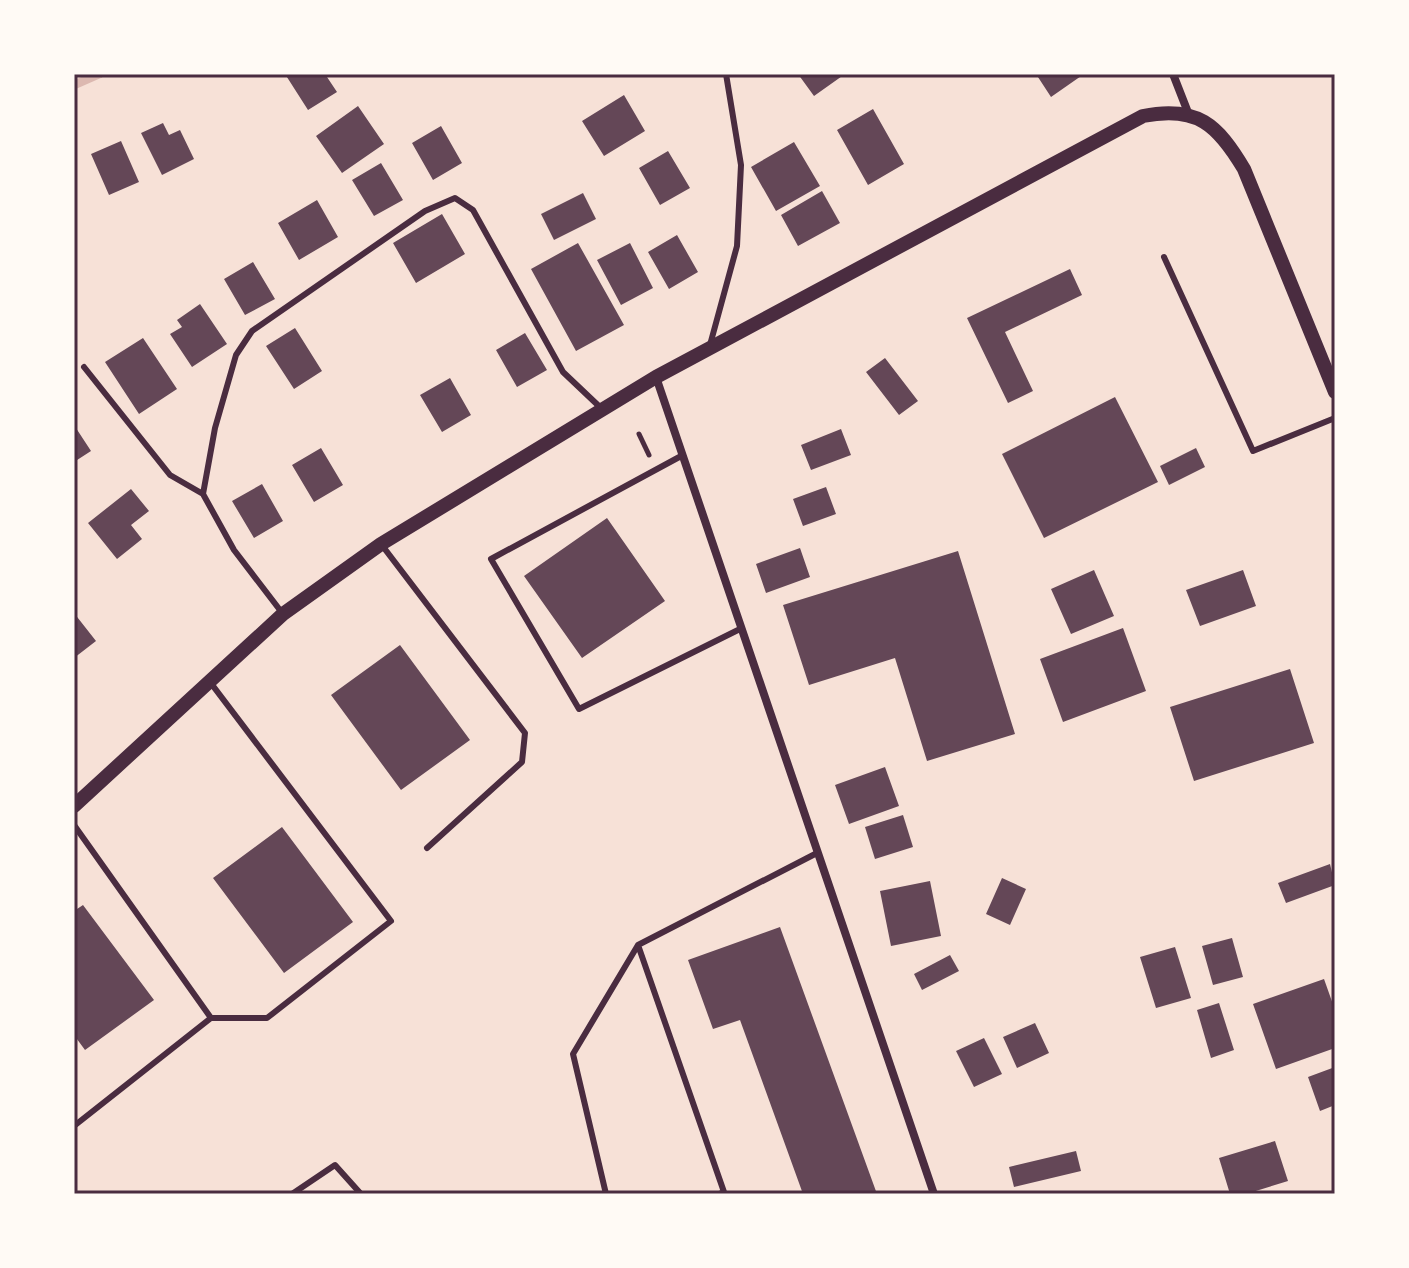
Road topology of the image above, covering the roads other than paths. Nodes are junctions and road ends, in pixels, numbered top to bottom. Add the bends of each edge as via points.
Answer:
1 (726, 74) edge
2 (1173, 74) edge
3 (1189, 115) junction
4 (1164, 257) dead end
5 (708, 350) junction
6 (84, 367) dead end
7 (656, 377) junction
8 (1335, 392) edge
9 (602, 409) junction
10 (1335, 418) edge
11 (683, 455) junction
12 (203, 494) junction
13 (381, 544) junction
14 (283, 614) junction
15 (742, 628) junction
16 (210, 682) junction
17 (74, 806) edge
18 (74, 825) edge
19 (427, 848) dead end
20 (817, 853) junction
21 (638, 945) junction
22 (211, 1018) junction
23 (74, 1126) edge
24 (292, 1194) edge
25 (361, 1194) edge
26 (606, 1194) edge
27 (719, 1194) edge
28 (934, 1194) edge

1 - 5 lane via 741,165 737,246
2 - 3 street
3 - 5 street via 1166,111 1143,116
3 - 8 street via 1225,137 1244,169
4 - 10 lane via 1253,451
5 - 7 street
6 - 12 lane via 170,475
7 - 9 street
7 - 11 street
9 - 12 lane via 563,372 473,210 455,198 425,211 252,331 236,355
9 - 13 street
11 - 15 street
11 - 15 lane via 491,559 579,709
12 - 14 lane via 234,550
13 - 14 street
13 - 19 lane via 525,733 522,762
14 - 16 street
15 - 20 street
16 - 17 street
16 - 22 lane via 391,921 267,1018
18 - 22 lane
20 - 21 lane
20 - 28 street
21 - 26 lane via 573,1054
21 - 27 lane via 724,1192
22 - 23 lane
24 - 25 lane via 335,1165

